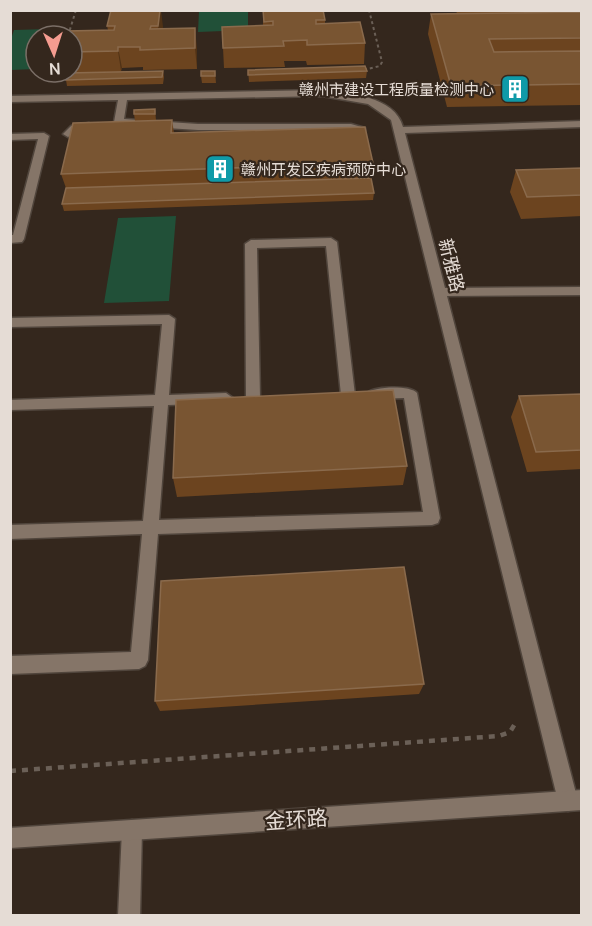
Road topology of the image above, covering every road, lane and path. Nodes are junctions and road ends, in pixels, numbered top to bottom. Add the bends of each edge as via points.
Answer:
1 (369, 10) edge
2 (361, 70) edge
3 (123, 96) junction
4 (10, 99) edge
5 (110, 123) junction
6 (582, 124) edge
7 (361, 129) edge
8 (400, 130) junction
9 (68, 134) edge
10 (10, 137) edge
11 (10, 240) edge
12 (582, 291) edge
13 (440, 292) junction
14 (10, 323) edge
15 (162, 400) junction
16 (10, 405) edge
17 (151, 528) junction
18 (10, 532) edge
19 (10, 665) edge
20 (518, 713) dead end
21 (10, 771) edge
22 (575, 801) edge
23 (132, 830) junction
24 (10, 838) edge
25 (129, 915) edge

1 - 2 path via 382,62 376,68
3 - 4 street, 新雅路
3 - 5 street
3 - 8 street, 新雅路 via 350,96 372,100 386,109
5 - 7 street
5 - 9 street via 75,128
6 - 8 street
8 - 13 street, 新雅路
10 - 11 street via 44,136 18,239
12 - 13 street
13 - 22 street, 新雅路
14 - 15 street via 169,319
15 - 16 street
15 - 17 street
15 - 17 street via 259,397 252,244 331,242 342,395 410,393 432,518
17 - 18 street
17 - 19 street via 139,660
20 - 21 path via 510,732 500,735
22 - 23 street, 金环路
23 - 24 street, 金环路
23 - 25 street

